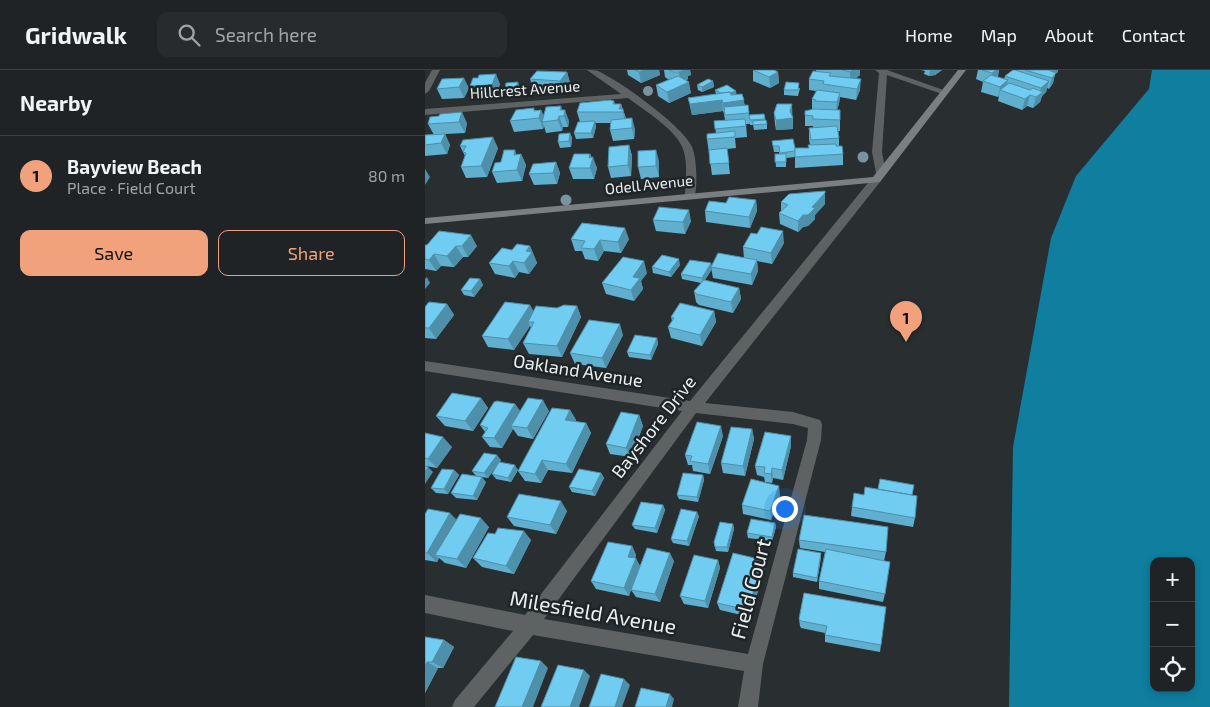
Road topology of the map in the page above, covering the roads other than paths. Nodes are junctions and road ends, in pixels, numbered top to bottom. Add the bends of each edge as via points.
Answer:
1 (436, 70) edge
2 (591, 70) edge
3 (882, 70) edge
4 (962, 70) edge
5 (425, 91) edge
6 (945, 92) junction
7 (627, 96) junction
8 (425, 112) edge
9 (878, 177) junction
10 (690, 196) junction
11 (425, 221) edge
12 (425, 366) edge
13 (693, 408) junction
14 (815, 424) joint
15 (425, 604) edge
16 (529, 625) junction
17 (754, 664) junction
18 (462, 707) edge
19 (748, 707) edge

1 - 5 street
2 - 7 street
3 - 6 street
3 - 9 street
4 - 6 main road, Bayshore Drive
6 - 9 main road, Bayshore Drive
7 - 8 street, Hillcrest Avenue
7 - 10 street via 675,130 687,146
9 - 10 main road, Odell Avenue
9 - 13 street, Bayshore Drive
10 - 11 main road, Odell Avenue
12 - 13 street, Oakland Avenue
13 - 14 street, Oakland Avenue via 793,418
13 - 16 street, Bayshore Drive
14 - 17 street, Field Court via 814,440
15 - 16 street, Milesfield Avenue
16 - 17 street, Milesfield Avenue
16 - 18 street, Bayshore Drive
17 - 19 street, Field Court

